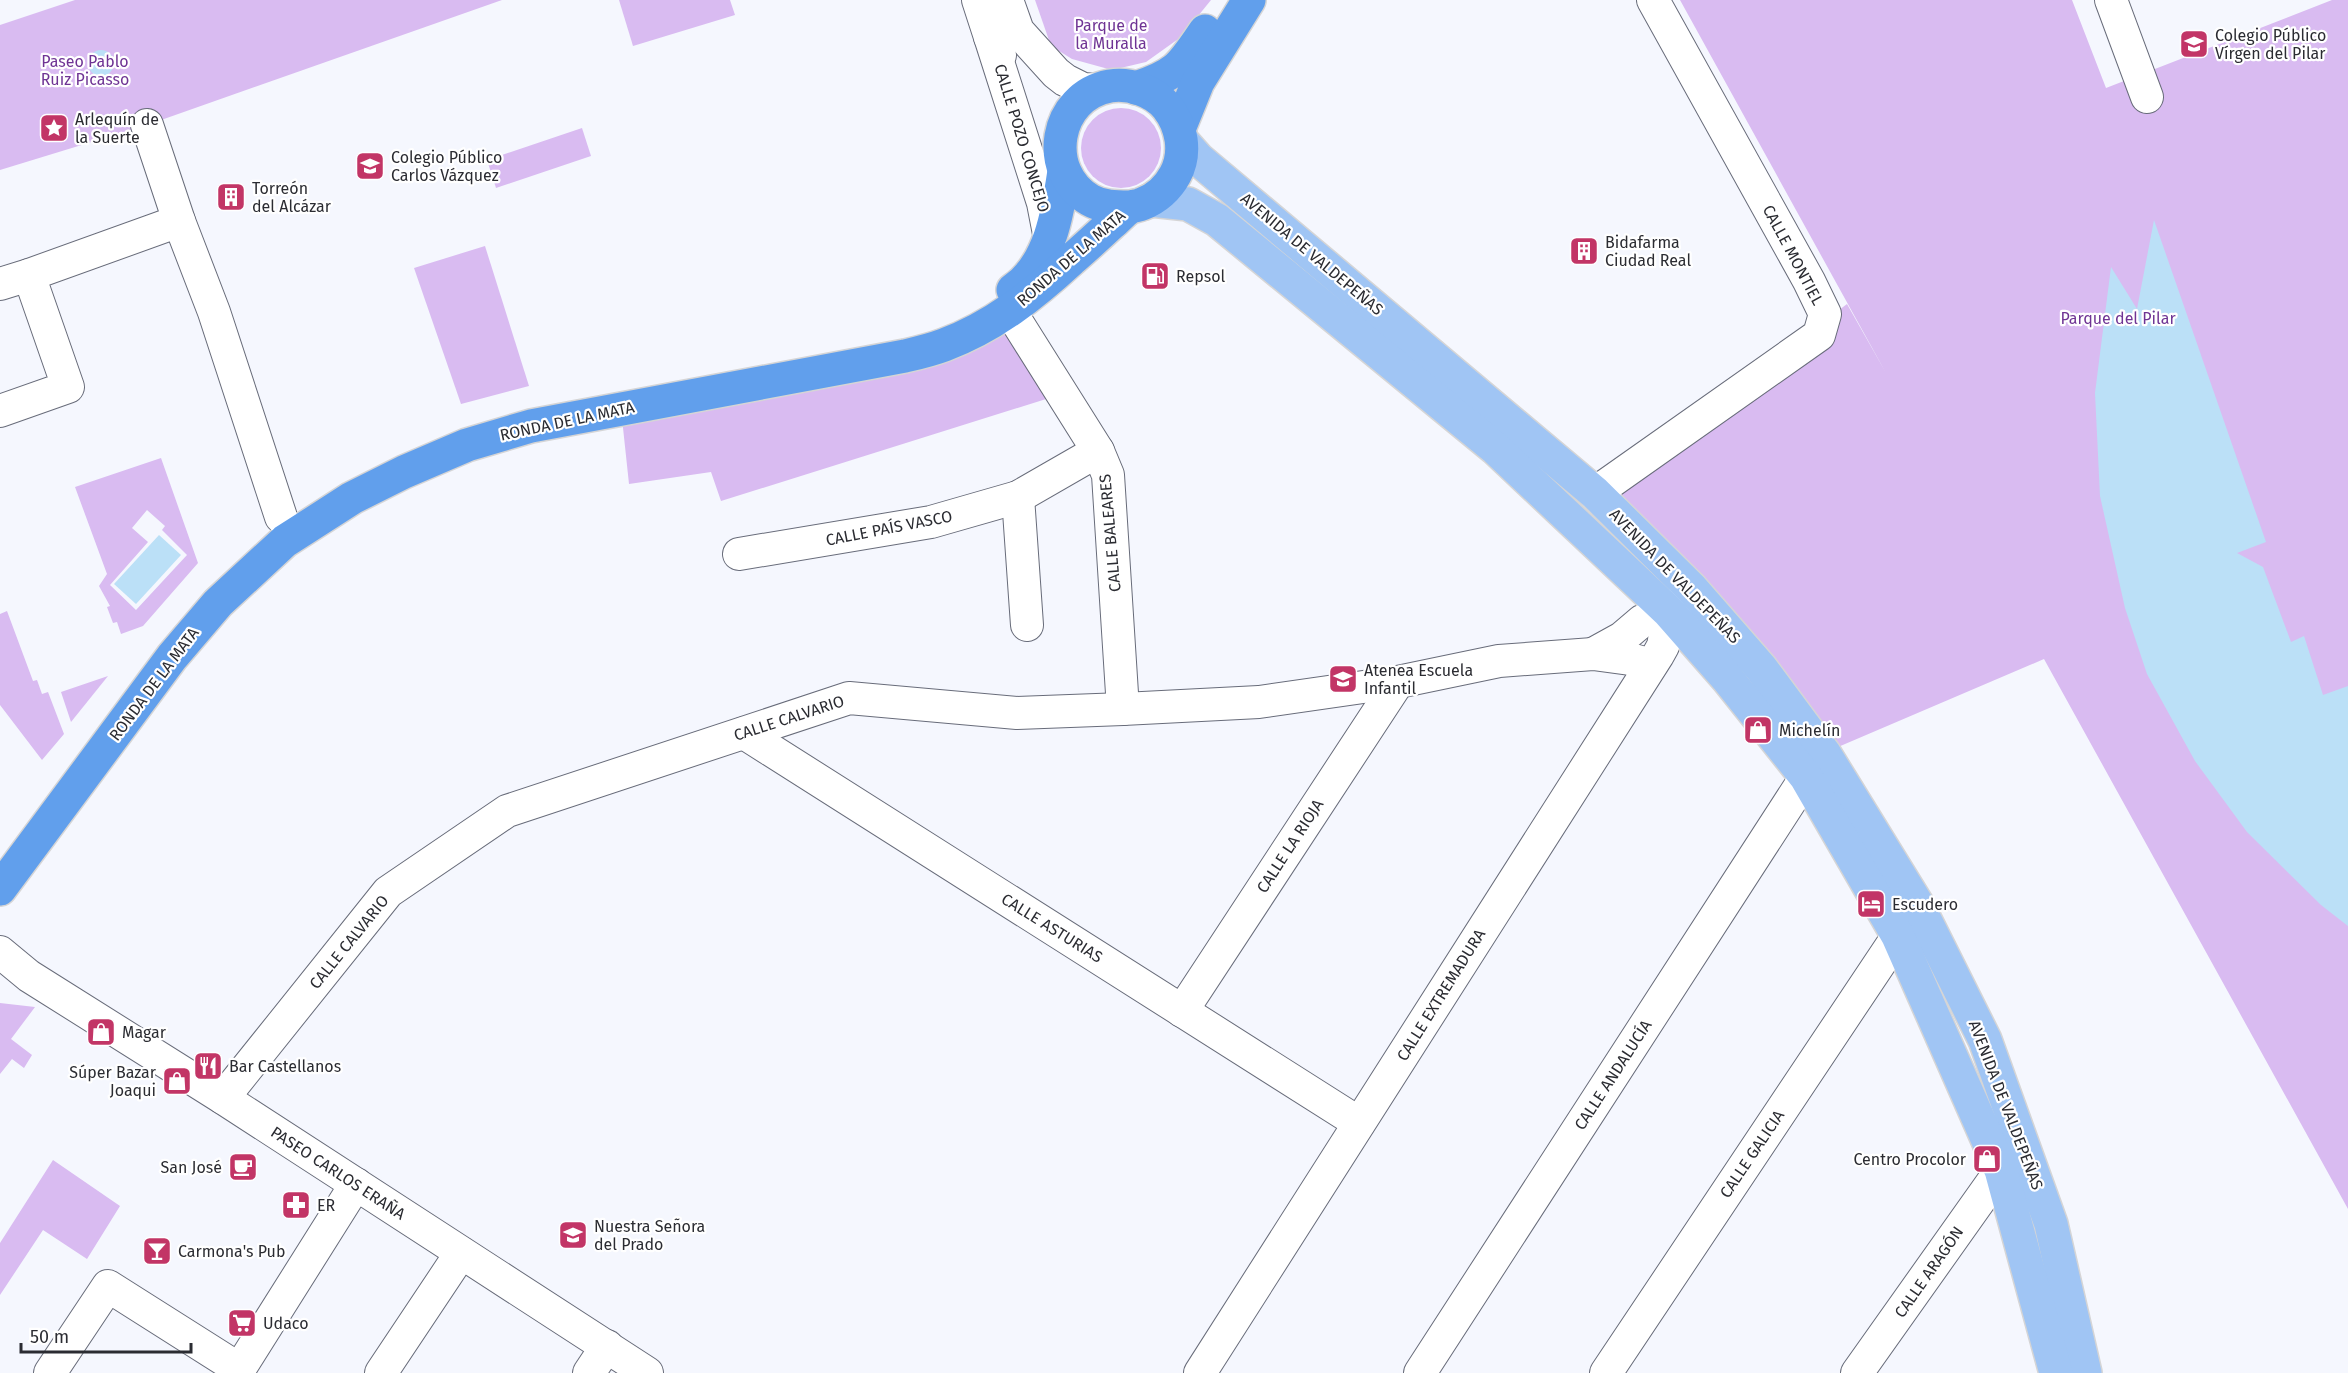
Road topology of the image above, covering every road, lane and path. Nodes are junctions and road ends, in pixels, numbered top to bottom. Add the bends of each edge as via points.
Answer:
1 (978, 0) edge
2 (1007, 0) edge
3 (1227, 0) edge
4 (1249, 0) edge
5 (1653, 0) edge
6 (2111, 0) edge
7 (990, 37) junction
8 (1136, 88) junction
9 (1097, 90) junction
10 (2147, 97) dead end
11 (147, 125) dead end
12 (1180, 135) junction
13 (1061, 161) junction
14 (1140, 204) junction
15 (179, 221) junction
16 (1050, 239) junction
17 (14, 280) edge
18 (1010, 311) junction
19 (0, 411) edge
20 (1098, 451) junction
21 (1595, 493) junction
22 (1018, 497) junction
23 (281, 518) junction
24 (739, 554) dead end
25 (1692, 589) junction
26 (1669, 612) junction
27 (1027, 625) dead end
28 (1593, 654) junction
29 (1651, 665) junction
30 (1398, 682) junction
31 (1123, 709) junction
32 (744, 733) junction
33 (1806, 777) junction
34 (0, 856) edge
35 (0, 889) edge
36 (1898, 936) junction
37 (0, 952) edge
38 (14, 974) edge
39 (1182, 1011) junction
40 (223, 1098) junction
41 (1359, 1123) junction
42 (2001, 1170) junction
43 (356, 1185) junction
44 (460, 1253) junction
45 (607, 1346) junction
46 (238, 1371) edge
47 (50, 1373) edge
48 (381, 1373) edge
49 (589, 1373) edge
50 (646, 1373) edge
51 (1200, 1373) edge
52 (1420, 1373) edge
53 (1606, 1373) edge
54 (1857, 1373) edge
55 (2056, 1373) edge
56 (2085, 1373) edge

1 - 7 street, CALLE POZO CONCEJO
2 - 9 street via 1018,31 1056,73 1083,89
3 - 8 highway via 1181,66
4 - 12 highway via 1198,82
5 - 21 street, CALLE MONTIEL via 1825,314 1819,335
6 - 10 street
7 - 13 street, CALLE POZO CONCEJO
7 - 16 street, CALLE POZO CONCEJO via 1043,203
8 - 9 highway via 1110,86
8 - 12 highway via 1163,103 1173,114
9 - 13 highway via 1080,100 1068,114 1060,132
11 - 15 street
12 - 14 highway via 1181,159 1175,175 1165,189
12 - 21 main road, AVENIDA DE VALDEPEÑAS via 1198,159
13 - 14 highway via 1075,188 1090,201 1109,207
13 - 16 highway, RONDA DE LA MATA
14 - 18 highway, RONDA DE LA MATA
14 - 26 main road, AVENIDA DE VALDEPEÑAS via 1188,204 1217,220 1495,448
15 - 17 street
15 - 23 street via 214,312
16 - 23 highway, RONDA DE LA MATA via 1020,285 975,316 940,331 850,351 621,390 459,426 369,464
17 - 19 street via 68,387
18 - 20 street, CALLE BALEARES
18 - 35 highway, RONDA DE LA MATA via 944,345 904,356 531,426 467,445 351,498 285,541 218,603 172,657
20 - 22 street, CALLE PAÍS VASCO
20 - 31 street, CALLE BALEARES via 1108,475
21 - 25 main road, AVENIDA DE VALDEPEÑAS
22 - 24 street, CALLE PAÍS VASCO via 931,522
22 - 27 street
23 - 34 highway, RONDA DE LA MATA via 200,589
25 - 26 street
25 - 56 main road, AVENIDA DE VALDEPEÑAS via 1761,668 1824,753 1917,904 1975,1019 2051,1224
26 - 28 street, CALLE CALVARIO via 1642,621
26 - 29 street, CALLE EXTREMADURA via 1663,646
26 - 33 main road, AVENIDA DE VALDEPEÑAS
28 - 29 street, CALLE CALVARIO
28 - 30 street, CALLE CALVARIO via 1499,660
29 - 41 street, CALLE EXTREMADURA
30 - 31 street, CALLE CALVARIO via 1259,702
30 - 39 street, CALLE LA RIOJA
31 - 32 street, CALLE CALVARIO via 1017,713 849,698
32 - 39 street, CALLE ASTURIAS
32 - 40 street, CALLE CALVARIO via 507,811 388,892
33 - 36 main road, AVENIDA DE VALDEPEÑAS
33 - 52 street, CALLE ANDALUCÍA
36 - 42 main road, AVENIDA DE VALDEPEÑAS
36 - 53 street, CALLE GALICIA
37 - 38 street, PASEO CARLOS ERAÑA
38 - 40 street, PASEO CARLOS ERAÑA
39 - 41 street, CALLE ASTURIAS
40 - 43 street, PASEO CARLOS ERAÑA
41 - 51 street, CALLE EXTREMADURA
42 - 54 street, CALLE ARAGÓN
42 - 55 main road, AVENIDA DE VALDEPEÑAS
43 - 44 street, PASEO CARLOS ERAÑA
43 - 46 street
44 - 45 street, PASEO CARLOS ERAÑA
44 - 48 street
45 - 49 street
45 - 50 street, PASEO CARLOS ERAÑA
46 - 47 street via 108,1287

